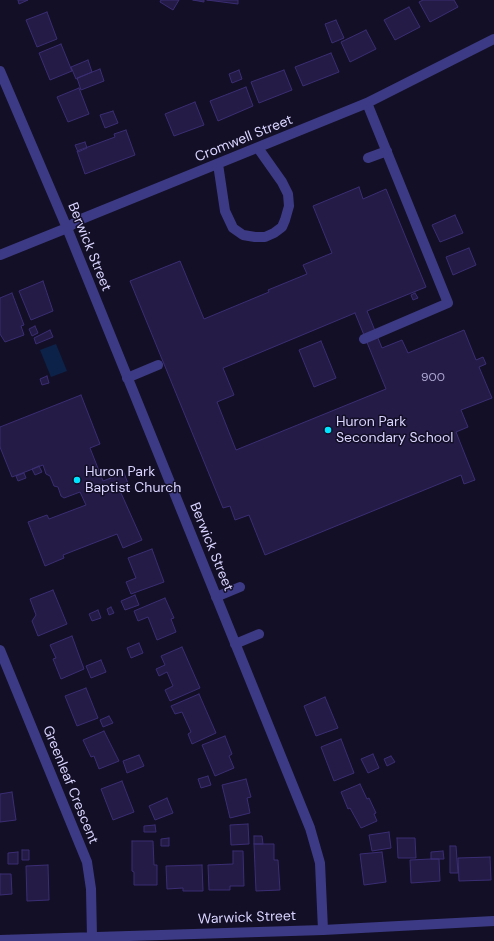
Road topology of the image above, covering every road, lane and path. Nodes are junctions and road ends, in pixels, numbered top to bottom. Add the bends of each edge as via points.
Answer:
1 (494, 39) edge
2 (0, 71) edge
3 (367, 103) junction
4 (258, 148) junction
5 (387, 151) junction
6 (368, 158) dead end
7 (218, 164) junction
8 (67, 228) junction
9 (0, 255) edge
10 (364, 339) dead end
11 (158, 365) dead end
12 (127, 378) junction
13 (240, 587) dead end
14 (216, 597) junction
15 (259, 634) dead end
16 (235, 644) junction
17 (0, 650) edge
18 (494, 921) edge
19 (323, 930) junction
20 (92, 937) junction
21 (0, 940) edge
22 (44, 940) edge

1 - 3 street, Cromwell Street
2 - 8 street, Berwick Street
3 - 4 street, Cromwell Street
3 - 5 street
4 - 7 street, Cromwell Street
4 - 7 street via 288,194 289,206 285,220 274,234 255,237 243,235 232,228 225,211
5 - 6 street
5 - 10 street via 448,303
7 - 8 street, Cromwell Street via 79,220
8 - 9 street, Cromwell Street
8 - 12 street, Berwick Street
11 - 12 street
12 - 14 street, Berwick Street
13 - 14 street
14 - 16 street, Berwick Street
15 - 16 street
16 - 19 street, Berwick Street via 317,848 323,892
17 - 20 street, Greenleaf Crescent via 87,862 91,889
18 - 19 street, Warwick Street
19 - 20 street, Warwick Street
20 - 22 street, Warwick Street
21 - 22 street, Warwick Street

